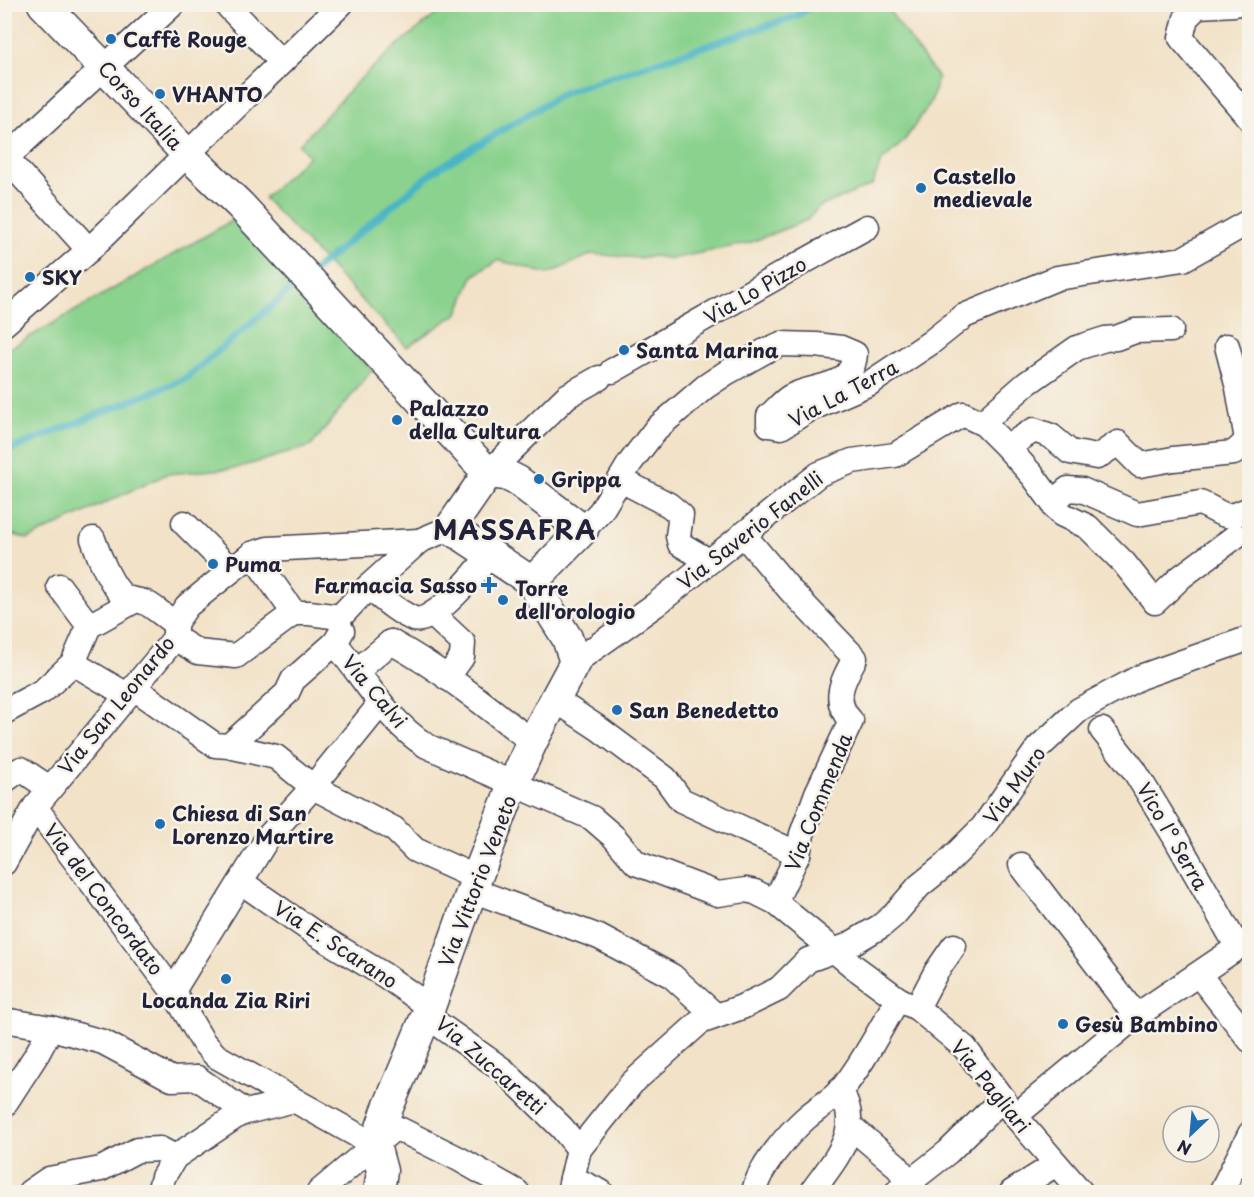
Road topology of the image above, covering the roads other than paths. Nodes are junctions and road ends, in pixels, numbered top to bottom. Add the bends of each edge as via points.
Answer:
1 (43, 4) edge
2 (172, 4) edge
3 (226, 4) edge
4 (341, 4) edge
5 (1237, 4) edge
6 (1250, 6) edge
7 (281, 62) junction
8 (105, 67) junction
9 (1250, 119) edge
10 (186, 153) junction
11 (5, 158) edge
12 (1250, 220) edge
13 (867, 227) dead end
14 (88, 250) junction
15 (4, 324) edge
16 (1171, 330) dead end
17 (1227, 346) dead end
18 (984, 424) junction
19 (1249, 441) edge
20 (1007, 447) junction
21 (488, 473) junction
22 (621, 480) junction
23 (1055, 508) junction
24 (1250, 509) edge
25 (184, 523) dead end
26 (450, 528) junction
27 (584, 530) junction
28 (742, 534) junction
29 (1236, 536) dead end
30 (93, 539) dead end
31 (419, 541) junction
32 (252, 554) junction
33 (490, 554) junction
34 (709, 561) junction
35 (231, 570) junction
36 (532, 582) junction
37 (59, 586) dead end
38 (368, 587) junction
39 (134, 601) junction
40 (294, 613) junction
41 (420, 615) junction
42 (340, 617) junction
43 (89, 626) junction
44 (175, 630) junction
45 (1250, 638) edge
46 (391, 642) junction
47 (335, 643) junction
48 (575, 662) junction
49 (73, 663) junction
50 (358, 670) junction
51 (447, 678) junction
52 (130, 692) junction
53 (554, 699) junction
54 (381, 703) junction
55 (4, 712) edge
56 (1102, 730) dead end
57 (532, 742) junction
58 (229, 746) junction
59 (4, 781) edge
60 (514, 782) junction
61 (313, 787) junction
62 (50, 788) junction
63 (34, 807) junction
64 (798, 854) junction
65 (4, 863) edge
66 (1021, 865) dead end
67 (242, 882) junction
68 (474, 884) junction
69 (775, 902) junction
70 (1243, 943) edge
71 (954, 946) dead end
72 (832, 950) junction
73 (1199, 975) junction
74 (173, 991) junction
75 (907, 1004) junction
76 (429, 1007) junction
77 (716, 1016) junction
78 (1136, 1016) junction
79 (4, 1020) edge
80 (51, 1028) junction
81 (1250, 1040) edge
82 (216, 1056) junction
83 (197, 1078) junction
84 (840, 1090) junction
85 (294, 1100) junction
86 (4, 1105) edge
87 (1009, 1107) junction
88 (246, 1112) junction
89 (849, 1125) junction
90 (1250, 1134) edge
91 (375, 1145) junction
92 (579, 1149) junction
93 (175, 1157) junction
94 (1056, 1164) junction
95 (570, 1185) edge
96 (907, 1189) edge
97 (30, 1192) edge
98 (159, 1192) edge
99 (319, 1192) edge
100 (379, 1192) edge
101 (517, 1192) edge
102 (601, 1192) edge
103 (754, 1192) edge
104 (817, 1192) edge
105 (1012, 1192) edge
106 (1081, 1192) edge
107 (1221, 1192) edge

1 - 8 street, Corso Italia
2 - 8 street
3 - 7 street
4 - 7 street
5 - 6 street
5 - 9 street via 1198,6 1186,18 1181,38
7 - 10 street
8 - 10 street, Corso Italia
8 - 11 street
10 - 14 street
10 - 21 street, Corso Italia via 240,205
11 - 14 street
12 - 22 street, Via La Terra via 1183,259 1057,278 964,316 870,383 810,409 781,427 769,425 769,416 790,397 846,376 854,366 855,354 816,345 782,344 765,351 705,387 672,413 640,448
13 - 21 street, Via Lo Pizzo via 567,396
14 - 15 street
16 - 18 street via 1135,331 1077,348 1026,384
17 - 19 street
18 - 20 street
18 - 28 street, Via Saverio Fanelli via 963,414 895,454 852,461 819,474
19 - 20 street via 1234,453 1140,465 1118,443 1097,457 1070,452 1052,436 1034,430
20 - 23 street
21 - 26 street
21 - 27 street via 518,481
22 - 27 street, Via La Terra
22 - 34 street via 681,515 681,544
23 - 24 street via 1068,489 1082,489 1137,514 1200,503 1226,516
23 - 29 street via 1088,527 1155,602
25 - 35 street
26 - 31 street
26 - 33 street
27 - 36 street
28 - 34 street, Via Saverio Fanelli
28 - 64 street, Via Commenda via 855,658 841,685 842,711 851,721 817,793
30 - 39 street via 117,589
31 - 32 street, Via San Leonardo via 268,549
31 - 38 street
32 - 35 street, Via San Leonardo
32 - 40 street
33 - 36 street
33 - 41 street via 469,581
34 - 48 street, Via Saverio Fanelli
35 - 44 street, Via San Leonardo via 187,606
36 - 48 street via 567,638
37 - 43 street
38 - 41 street
38 - 42 street
39 - 43 street
39 - 44 street via 145,602
40 - 42 street
40 - 44 street via 236,656 198,652
41 - 46 street via 390,635
41 - 51 street via 463,643 462,657
42 - 47 street via 342,633
43 - 49 street
44 - 52 street, Via San Leonardo
45 - 72 street, Via Muro via 1140,677 1078,710 1038,748 983,827 958,853 881,926 847,946
46 - 50 street
46 - 51 street
47 - 50 street, Via Calvi
47 - 58 street via 292,680 287,693
48 - 53 street, Via Vittorio Veneto
49 - 52 street
49 - 55 street via 43,691
50 - 54 street, Via Calvi
51 - 57 street
52 - 58 street via 215,746
52 - 62 street, Via San Leonardo
53 - 57 street, Via Vittorio Veneto
53 - 64 street via 665,778 681,800
54 - 60 street, Via Calvi via 427,746
54 - 61 street
56 - 70 street, Vico I° Serra via 1134,770
57 - 60 street, Via Vittorio Veneto
58 - 61 street via 276,757
59 - 62 street via 21,769
60 - 68 street, Via Vittorio Veneto
60 - 69 street, Via Calvi via 592,818 636,863 718,894 746,890
61 - 67 street via 268,837
61 - 68 street via 394,829 415,850
62 - 63 street, Via San Leonardo
63 - 65 street, Via San Leonardo
63 - 74 street, Via del Concordato
64 - 69 street, Via Commenda
66 - 78 street
67 - 74 street
67 - 76 street, Via E. Scarano
68 - 76 street, Via Vittorio Veneto
68 - 77 street via 599,936 672,976
69 - 72 street, Via Pagliari
70 - 73 street
71 - 75 street
72 - 75 street, Via Pagliari
72 - 77 street, Via Muro via 808,960 779,989
73 - 78 street
73 - 81 street
74 - 82 street, Via del Concordato via 203,1042
75 - 84 street
75 - 87 street, Via Pagliari via 965,1048
76 - 91 street, Via Vittorio Veneto
76 - 92 street, Via Zuccaretti via 434,1021 502,1070
77 - 92 street, Via Muro via 700,1022 632,1083
78 - 87 street
79 - 80 street
80 - 83 street via 103,1042 172,1079
80 - 86 street
82 - 83 street
82 - 85 street
83 - 88 street
84 - 89 street via 848,1102
84 - 103 street via 793,1131 756,1180
85 - 88 street
85 - 91 street
87 - 94 street, Via Pagliari
87 - 96 street via 948,1152
88 - 93 street
89 - 96 street via 896,1165
89 - 104 street via 844,1146 814,1189
90 - 107 street
91 - 99 street
91 - 100 street via 382,1171
91 - 101 street via 399,1129
92 - 95 street
93 - 97 street via 160,1149 137,1150 101,1168 49,1179
93 - 98 street
94 - 105 street
94 - 106 street, Via Pagliari
95 - 102 street

